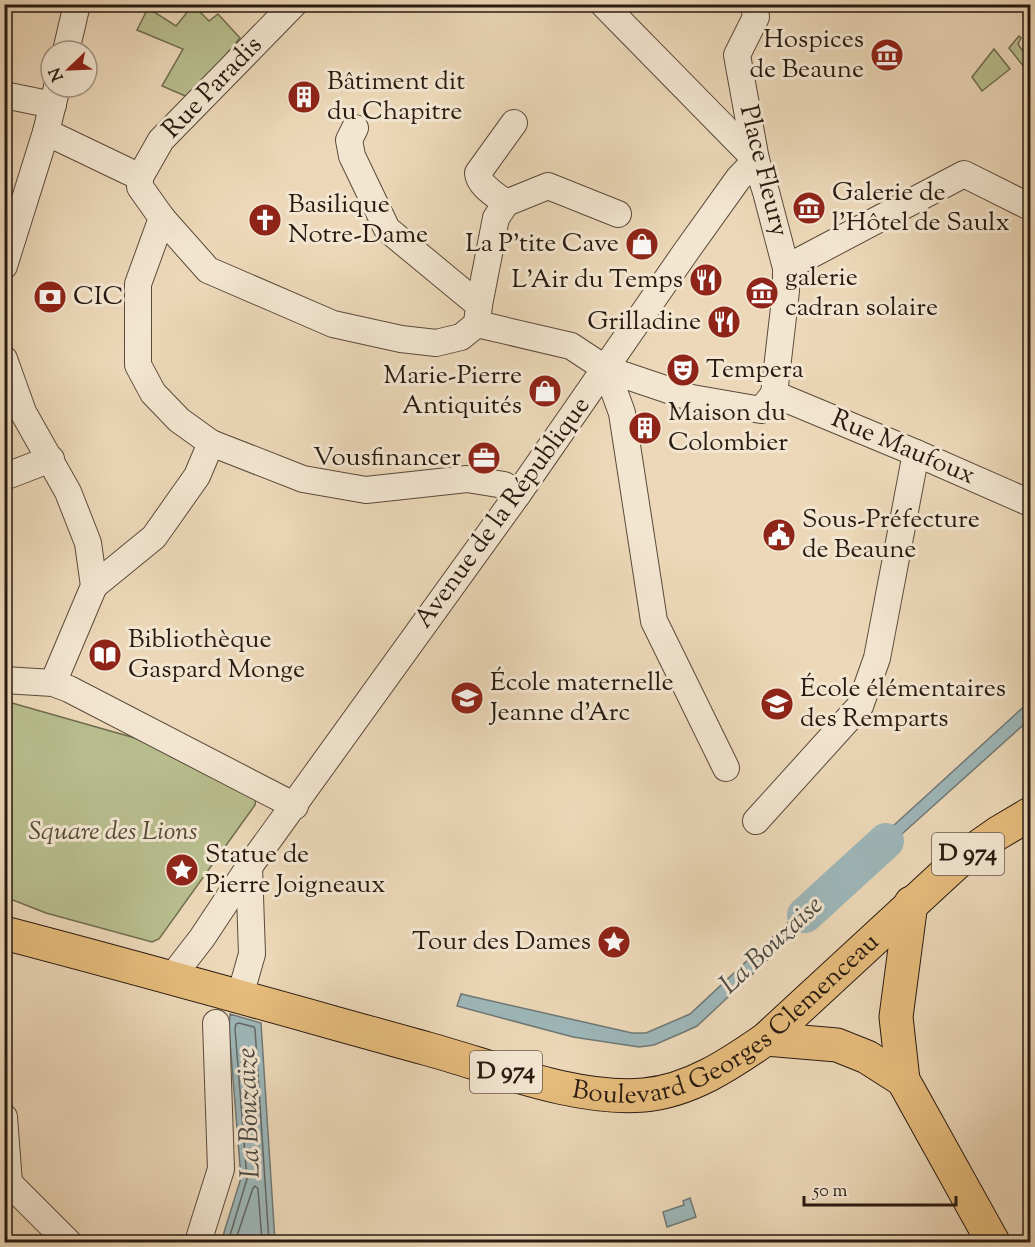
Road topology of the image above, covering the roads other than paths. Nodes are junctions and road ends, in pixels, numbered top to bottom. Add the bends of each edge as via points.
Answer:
1 (77, 4) edge
2 (294, 4) edge
3 (603, 4) edge
4 (754, 4) edge
5 (69, 39) edge
6 (4, 95) edge
7 (39, 96) edge
8 (54, 99) edge
9 (514, 123) dead end
10 (355, 128) dead end
11 (46, 132) junction
12 (756, 160) junction
13 (140, 177) junction
14 (506, 203) junction
15 (1030, 207) edge
16 (12, 214) edge
17 (618, 214) dead end
18 (162, 218) junction
19 (4, 266) edge
20 (786, 268) junction
21 (478, 315) junction
22 (4, 359) edge
23 (606, 369) junction
24 (774, 394) junction
25 (211, 443) junction
26 (916, 453) junction
27 (51, 459) junction
28 (4, 477) edge
29 (518, 494) junction
30 (1030, 503) edge
31 (94, 586) junction
32 (4, 680) edge
33 (53, 683) junction
34 (726, 768) dead end
35 (294, 806) junction
36 (1030, 814) edge
37 (756, 821) dead end
38 (249, 867) junction
39 (911, 903) junction
40 (4, 933) edge
41 (171, 978) junction
42 (240, 996) junction
43 (216, 1023) dead end
44 (766, 1039) junction
45 (903, 1080) junction
46 (4, 1117) edge
47 (7, 1189) edge
48 (68, 1242) edge
49 (198, 1242) edge
50 (993, 1242) edge

1 - 5 street
2 - 13 street, Rue Paradis via 161,140
3 - 12 street
4 - 12 street, Place Fleury via 756,17 737,55
6 - 7 street
8 - 11 street
9 - 14 street via 478,173 482,183
10 - 21 street via 349,140 352,156 387,229
11 - 13 street
11 - 16 street
12 - 20 street, Place Fleury
12 - 23 street, Avenue de la République via 692,243
13 - 18 street via 140,187
14 - 17 street via 548,186
14 - 21 street via 496,218
15 - 20 street via 964,174
16 - 19 street
18 - 21 street via 208,270 333,324 436,343 461,337
18 - 25 street via 138,284 138,365 153,393 179,420
20 - 24 street, Place Fleury
21 - 23 street via 571,346
22 - 27 street via 23,412
23 - 24 street via 692,398 752,410 761,410
23 - 29 street, Avenue de la République
23 - 34 street via 622,413 654,621
24 - 26 street, Rue Maufoux
25 - 29 street via 303,479 366,490 467,479 504,485
25 - 31 street via 197,476 154,537
26 - 30 street, Rue Maufoux
26 - 37 street via 877,658 860,706
27 - 28 street
27 - 31 street via 88,543
29 - 35 street, Avenue de la République
31 - 33 street
32 - 33 street
33 - 35 street
35 - 38 street, Avenue de la République
36 - 39 main road, Boulevard Georges Clemenceau / D 974 via 962,858
38 - 41 street, Avenue de la République
38 - 42 street via 252,954
39 - 44 main road, Boulevard Georges Clemenceau / D 974
39 - 45 main road via 896,1017
40 - 41 main road, D 974
41 - 42 main road, Boulevard Georges Clemenceau / D 974
42 - 44 main road, Boulevard Georges Clemenceau / D 974 via 505,1072 605,1094 641,1095 677,1088 703,1078
43 - 49 street via 221,1169
44 - 45 main road via 837,1045 867,1057
45 - 50 main road
46 - 47 street
47 - 48 street

